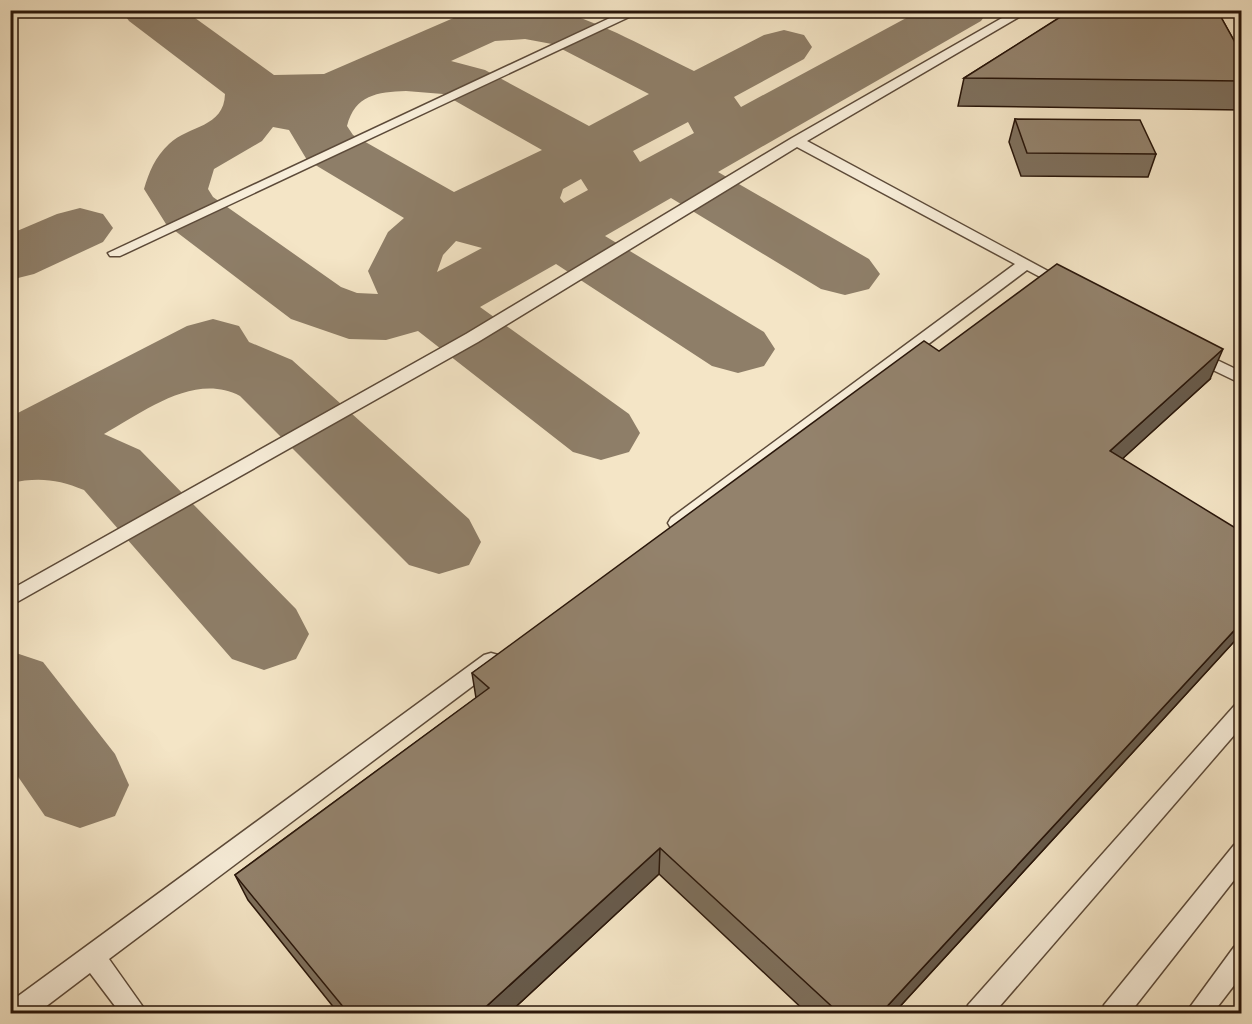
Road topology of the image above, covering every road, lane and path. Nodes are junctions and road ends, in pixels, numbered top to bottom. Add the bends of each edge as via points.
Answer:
1 (638, 10) edge
2 (1025, 10) edge
3 (797, 141) junction
4 (115, 253) dead end
5 (1025, 264) junction
6 (1081, 292) edge
7 (1181, 346) edge
8 (1242, 379) edge
9 (660, 536) edge
10 (10, 599) edge
11 (506, 650) edge
12 (1242, 711) edge
13 (1242, 852) edge
14 (1242, 955) edge
15 (93, 957) junction
16 (15, 1014) edge
17 (136, 1014) edge
18 (977, 1014) edge
19 (1113, 1014) edge
20 (1197, 1014) edge

1 - 4 lane
2 - 3 lane
3 - 5 lane
3 - 10 lane via 472,338
5 - 6 lane
5 - 9 lane
7 - 8 lane
11 - 15 lane
12 - 18 lane
13 - 19 lane
14 - 20 lane
15 - 16 lane
15 - 17 lane

